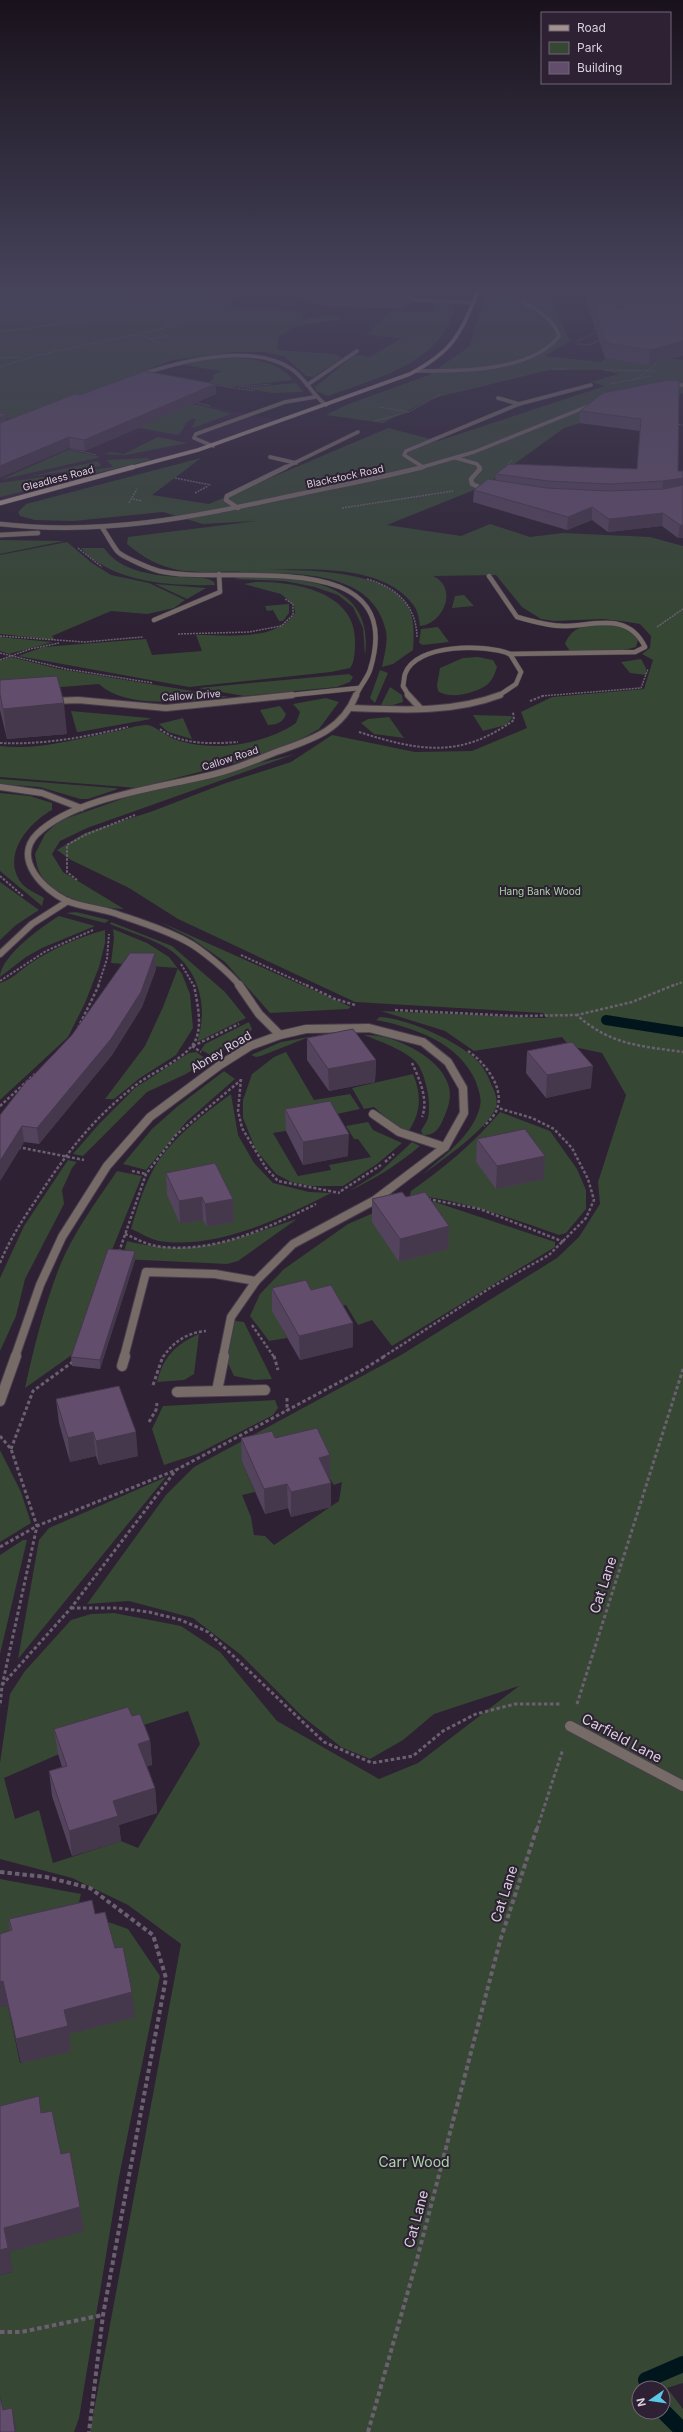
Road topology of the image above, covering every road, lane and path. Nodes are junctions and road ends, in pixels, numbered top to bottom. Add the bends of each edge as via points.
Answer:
1 (284, 402) edge
2 (323, 402) edge
3 (333, 402) edge
4 (514, 402) edge
5 (525, 402) edge
6 (598, 402) edge
7 (519, 404) junction
8 (326, 405) junction
9 (676, 424) edge
10 (683, 425) edge
11 (358, 432) dead end
12 (213, 446) junction
13 (270, 457) dead end
14 (456, 458) junction
15 (296, 463) junction
16 (423, 467) junction
17 (171, 477) dead end
18 (211, 485) dead end
19 (493, 492) edge
20 (0, 503) edge
21 (238, 508) junction
22 (0, 524) edge
23 (103, 529) junction
24 (73, 530) junction
25 (0, 535) edge
26 (219, 574) junction
27 (488, 576) dead end
28 (683, 609) edge
29 (154, 620) dead end
30 (639, 634) junction
31 (63, 642) dead end
32 (636, 652) junction
33 (0, 653) edge
34 (510, 654) junction
35 (10, 656) junction
36 (0, 660) edge
37 (160, 684) dead end
38 (359, 688) junction
39 (497, 696) junction
40 (43, 702) edge
41 (166, 708) junction
42 (352, 708) junction
43 (420, 708) junction
44 (513, 708) junction
45 (338, 722) junction
46 (131, 727) dead end
47 (243, 742) dead end
48 (0, 743) edge
49 (0, 787) edge
50 (81, 808) junction
51 (143, 812) dead end
52 (0, 876) edge
53 (80, 882) dead end
54 (68, 901) junction
55 (48, 912) junction
56 (114, 913) junction
57 (109, 925) junction
58 (235, 952) dead end
59 (0, 954) edge
60 (180, 962) dead end
61 (0, 981) edge
62 (683, 982) edge
63 (358, 1006) dead end
64 (398, 1010) dead end
65 (577, 1015) junction
66 (76, 1031) edge
67 (280, 1035) junction
68 (192, 1046) junction
69 (463, 1048) dead end
70 (683, 1052) edge
71 (407, 1059) dead end
72 (220, 1065) junction
73 (36, 1074) edge
74 (246, 1075) dead end
75 (242, 1080) junction
76 (0, 1106) edge
77 (498, 1108) junction
78 (373, 1114) dead end
79 (484, 1127) dead end
80 (412, 1138) junction
81 (14, 1146) edge
82 (445, 1147) junction
83 (65, 1155) junction
84 (338, 1193) junction
85 (331, 1196) dead end
86 (421, 1198) edge
87 (375, 1200) junction
88 (318, 1203) dead end
89 (125, 1234) junction
90 (564, 1242) junction
91 (118, 1256) edge
92 (0, 1263) edge
93 (256, 1281) junction
94 (231, 1317) junction
95 (228, 1332) junction
96 (80, 1361) edge
97 (122, 1366) dead end
98 (683, 1369) edge
99 (280, 1376) dead end
100 (153, 1389) dead end
101 (265, 1390) dead end
102 (217, 1391) junction
103 (177, 1392) dead end
104 (286, 1396) dead end
105 (155, 1398) dead end
106 (0, 1401) edge
107 (287, 1412) junction
108 (149, 1422) dead end
109 (0, 1436) edge
110 (11, 1450) junction
111 (176, 1470) junction
112 (37, 1526) junction
113 (0, 1547) edge
114 (71, 1608) junction
115 (2, 1686) junction
116 (577, 1704) junction
117 (0, 1706) edge
118 (570, 1726) junction
119 (683, 1786) edge
120 (0, 1872) edge
121 (103, 2314) junction
122 (0, 2332) edge
123 (89, 2432) edge
124 (368, 2432) edge

1 - 12 street via 196,434 194,438
2 - 8 street
3 - 8 main road, Gleadless Road
4 - 7 street
5 - 7 street
6 - 14 street, Blackstock Road
7 - 16 street via 406,451 406,458
8 - 12 main road, Gleadless Road
9 - 10 path
11 - 15 street
12 - 20 main road, Gleadless Road
13 - 15 street
14 - 16 street, Blackstock Road
14 - 19 street via 477,464 480,469 471,480 472,484
15 - 21 street via 226,496 226,500
16 - 21 street, Blackstock Road
17 - 18 path
21 - 23 street, Blackstock Road via 180,520
22 - 24 street, Blackstock Road
23 - 24 street, Blackstock Road
23 - 26 street, Callow Road via 119,553 150,568 188,575
24 - 25 street
26 - 29 street via 220,592
26 - 38 street, Callow Road via 310,578 344,588 362,602 373,618 375,647 370,671
27 - 30 street via 517,617 562,626 619,623 633,628
28 - 30 path via 662,626
30 - 32 street via 644,646
31 - 35 path
32 - 34 street
32 - 44 path via 649,662 641,688 544,695
33 - 35 path
34 - 39 street via 518,663 521,672 516,684
34 - 43 street via 486,648 459,646 432,652 412,664 404,677 403,687
35 - 36 path
35 - 37 path via 66,669
38 - 41 street, Callow Drive
38 - 42 street, Callow Road
39 - 43 street via 468,705
39 - 44 path
40 - 41 street, Callow Drive via 78,700
41 - 47 path via 157,725 162,731 207,743
42 - 43 street
42 - 45 street, Callow Road
44 - 45 path via 514,720 498,731 479,741 444,747 413,746 379,738
45 - 50 street, Callow Road via 313,738 222,772 144,789
46 - 48 path via 67,739
49 - 50 street via 35,790 62,797
50 - 54 street, Callow Road via 53,821 36,835 28,852 30,869 46,888
51 - 53 path via 85,834 66,845 67,872
52 - 55 path
54 - 55 street
54 - 56 street, Callow Road
55 - 59 street
56 - 57 path
56 - 67 street, Callow Road via 187,941 233,977 259,1014
57 - 61 path via 73,937 32,958
57 - 66 path via 110,949 101,981
58 - 63 path via 335,999
60 - 68 path via 194,985 200,1021
62 - 65 path via 632,1002
64 - 65 path via 516,1016
65 - 70 path via 591,1030 617,1042
67 - 72 street, Abney Road via 250,1046
67 - 82 street, Abney Road via 306,1029 369,1028 422,1042 448,1062 464,1088 464,1113
68 - 72 path
68 - 83 path via 137,1084 94,1122
69 - 77 path via 478,1057 493,1079 499,1096
71 - 80 path via 412,1062 421,1081 424,1112
72 - 75 path
72 - 106 street, Abney Road via 150,1117 107,1166 62,1237 40,1285
73 - 76 path
74 - 75 path
75 - 84 path via 238,1111 242,1128 266,1168 278,1181
75 - 89 path via 188,1123 162,1150 146,1174
77 - 79 path
77 - 90 path via 532,1118 554,1129 572,1148 588,1179 594,1200 586,1218
78 - 80 street via 388,1128
80 - 82 street
80 - 84 path via 383,1164
81 - 83 path
82 - 87 street, Abney Road
83 - 92 path via 8,1243
84 - 85 path
84 - 87 path
86 - 90 path via 445,1200 486,1211
87 - 93 street, Abney Road via 293,1244
88 - 89 path via 284,1221 224,1240 190,1247 155,1246
89 - 91 path
90 - 107 path via 549,1255 490,1288 424,1333
93 - 94 street, Abney Road
93 - 97 street via 216,1274 146,1272
94 - 95 street, Abney Road
94 - 99 path via 249,1320 274,1356
95 - 100 path via 198,1331 178,1340 161,1357 155,1372
95 - 102 street, Abney Road
96 - 110 path via 74,1360 33,1391
98 - 116 path, Cat Lane
101 - 102 street
102 - 103 street
104 - 107 path
105 - 108 path via 156,1410
107 - 111 path
109 - 110 path
110 - 112 path
111 - 112 path
111 - 114 path
112 - 113 path
112 - 115 path
114 - 115 path
114 - 116 path via 118,1608 149,1612 181,1620 208,1632 324,1742 372,1763 413,1756 443,1731 476,1714 515,1704
115 - 117 path
116 - 118 path, Cat Lane
118 - 119 street, Carfield Lane
118 - 124 path, Cat Lane via 500,1941 416,2263
120 - 121 path via 46,1877 90,1888 152,1935 166,1978
121 - 122 path via 21,2332
121 - 123 path

